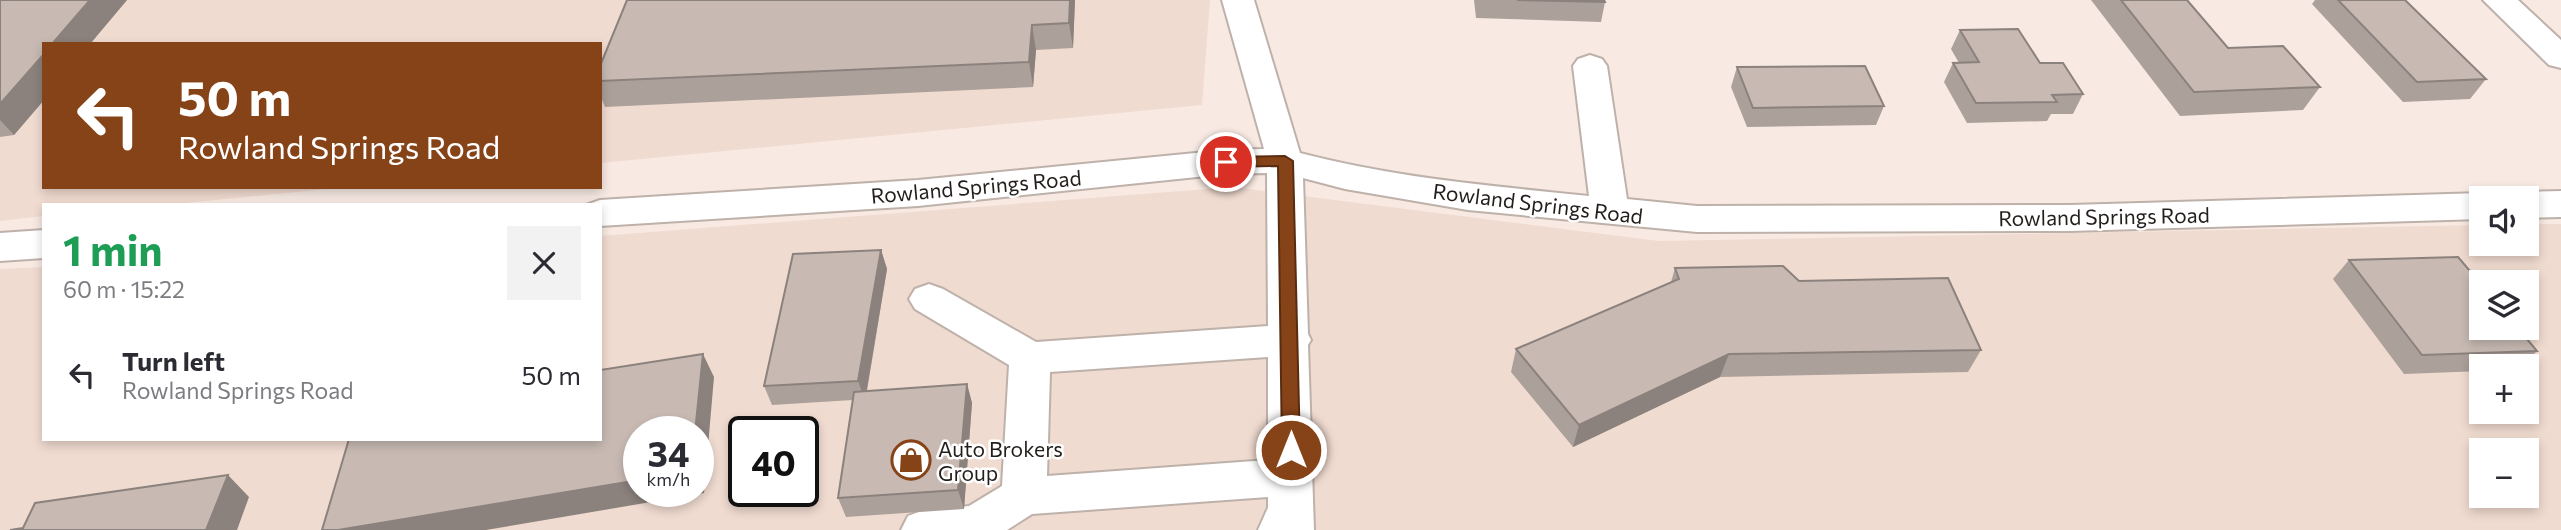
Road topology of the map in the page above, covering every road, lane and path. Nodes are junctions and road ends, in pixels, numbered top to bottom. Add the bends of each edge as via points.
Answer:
1 (1238, 0) edge
2 (2499, 0) edge
3 (2561, 58) edge
4 (1590, 66) dead end
5 (1285, 161) junction
6 (2561, 204) edge
7 (2539, 205) edge
8 (2469, 206) edge
9 (602, 213) edge
10 (1610, 213) junction
11 (42, 244) edge
12 (0, 247) edge
13 (929, 299) dead end
14 (1290, 340) junction
15 (1030, 358) junction
16 (1024, 496) junction
17 (1292, 514) edge
18 (924, 530) edge

1 - 5 street
2 - 3 street
4 - 10 street
5 - 9 street, Rowland Springs Road via 1226,162 918,193
5 - 10 street, Rowland Springs Road via 1345,177 1468,197
5 - 14 street
6 - 7 street
8 - 10 street, Rowland Springs Road via 1786,221
11 - 12 street
13 - 15 street
14 - 15 street
14 - 17 street
15 - 16 street
16 - 17 street
16 - 18 street via 978,525

